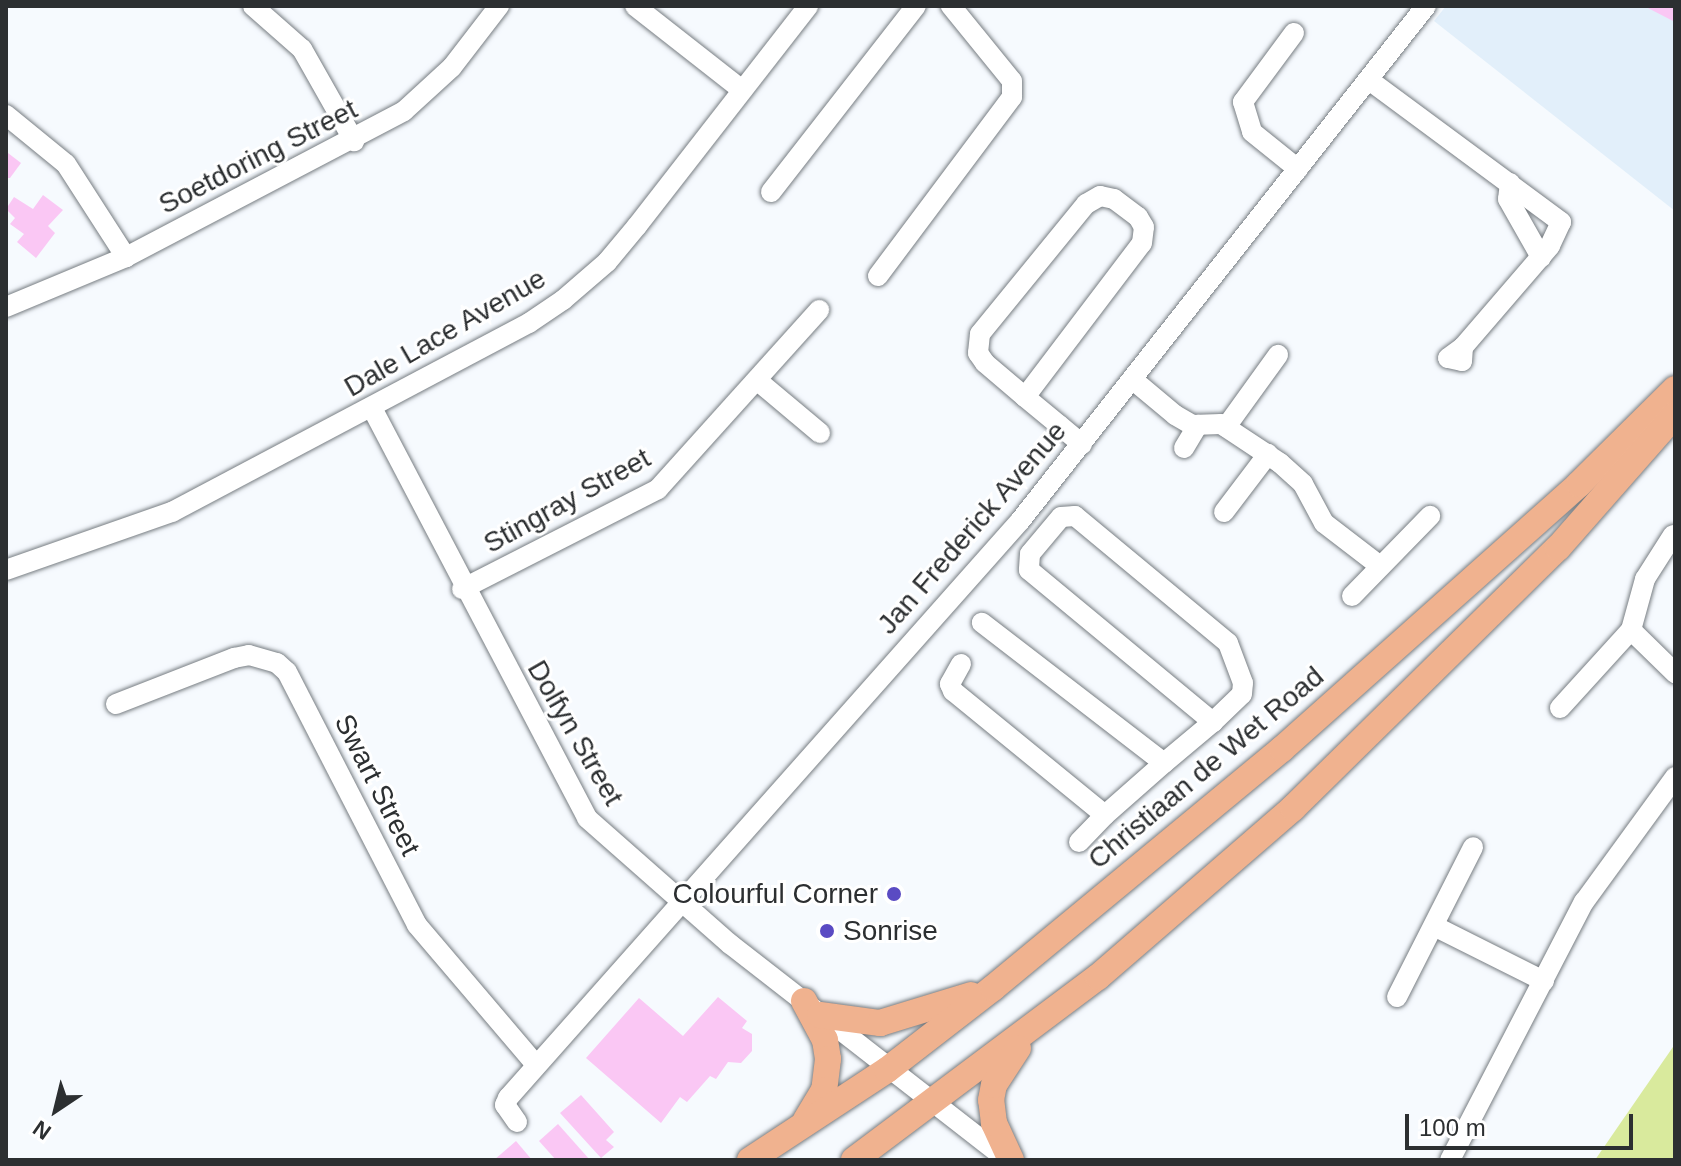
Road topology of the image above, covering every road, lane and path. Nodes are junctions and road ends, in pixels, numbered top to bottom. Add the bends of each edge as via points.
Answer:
1 (253, 6) edge
2 (499, 6) edge
3 (635, 6) edge
4 (808, 6) edge
5 (916, 6) edge
6 (951, 6) edge
7 (1426, 6) edge
8 (1294, 33) dead end
9 (1369, 80) junction
10 (742, 90) junction
11 (6, 115) edge
12 (354, 141) junction
13 (1298, 169) junction
14 (1510, 183) junction
15 (771, 192) dead end
16 (126, 257) junction
17 (1541, 257) junction
18 (878, 276) dead end
19 (6, 307) edge
20 (819, 310) dead end
21 (1463, 347) dead end
22 (1278, 355) dead end
23 (1132, 379) junction
24 (758, 381) junction
25 (1675, 389) edge
26 (1025, 397) junction
27 (372, 408) junction
28 (1675, 415) edge
29 (1198, 425) junction
30 (1226, 427) junction
31 (820, 433) dead end
32 (1082, 444) junction
33 (1184, 448) dead end
34 (1268, 454) junction
35 (1224, 512) dead end
36 (1430, 516) dead end
37 (1673, 535) dead end
38 (1380, 566) junction
39 (6, 570) edge
40 (462, 589) junction
41 (1352, 596) dead end
42 (982, 623) dead end
43 (1631, 630) junction
44 (961, 664) dead end
45 (1675, 673) edge
46 (116, 704) dead end
47 (1560, 708) dead end
48 (1213, 722) junction
49 (1164, 763) junction
50 (1675, 777) edge
51 (1105, 815) junction
52 (1079, 842) dead end
53 (1473, 847) dead end
54 (681, 904) junction
55 (1434, 926) junction
56 (1544, 981) junction
57 (993, 988) junction
58 (1397, 997) dead end
59 (812, 1008) junction
60 (1047, 1015) junction
61 (536, 1065) junction
62 (887, 1070) junction
63 (933, 1103) junction
64 (517, 1122) dead end
65 (803, 1127) junction
66 (750, 1160) edge
67 (854, 1160) edge
68 (1009, 1160) edge
69 (1450, 1160) edge

1 - 12 street via 302,49
2 - 12 street, Soetdoring Street via 429,91
3 - 10 street
4 - 10 street, Dale Lace Avenue
5 - 15 street
6 - 18 street via 1012,81 1012,97
7 - 9 street, Jan Frederick Avenue
8 - 13 street via 1243,102 1252,132
9 - 13 street, Jan Frederick Avenue
9 - 14 street
10 - 27 street, Dale Lace Avenue via 637,226 585,282 529,323
11 - 16 street via 66,164
12 - 16 street, Soetdoring Street
13 - 23 street, Jan Frederick Avenue
14 - 17 street via 1508,199
14 - 17 street via 1561,222 1561,231
16 - 19 street, Soetdoring Street
17 - 21 street
20 - 24 street, Stingray Street
22 - 30 street
23 - 29 street via 1175,415
23 - 32 street, Jan Frederick Avenue
24 - 31 street
24 - 40 street, Stingray Street via 658,489
25 - 57 main road, Christiaan de Wet Road via 1579,484 1304,729
26 - 26 street via 985,363 978,353 980,334 1086,204 1100,196 1114,199 1138,217 1144,227 1142,243
26 - 32 street
27 - 39 street, Dale Lace Avenue via 172,512
27 - 40 street, Dolfyn Street
28 - 60 main road via 1558,548 1416,690 1200,890
29 - 30 street
29 - 33 street
30 - 34 street
32 - 54 street, Jan Frederick Avenue
34 - 35 street
34 - 38 street via 1303,484 1324,523
36 - 38 street
37 - 43 street via 1645,579
38 - 41 street
40 - 54 street, Dolfyn Street via 587,818
42 - 49 street
43 - 45 street
43 - 47 street
44 - 51 street via 950,684 953,691
46 - 61 street, Swart Street via 234,658 249,655 277,663 287,672 417,925
48 - 48 street via 1244,688 1225,638 1075,516 1061,517 1030,554 1029,570
48 - 49 street
49 - 51 street
50 - 56 street via 1597,880
51 - 52 street
53 - 55 street
54 - 59 street, Dolfyn Street
54 - 61 street, Jan Frederick Avenue
55 - 56 street
55 - 58 street
56 - 69 street
57 - 59 main road via 880,1023
57 - 62 main road, Christiaan de Wet Road
59 - 62 street, Dolfyn Street
59 - 65 main road via 828,1059 824,1090
60 - 63 main road
60 - 68 main road via 994,1085 994,1123
61 - 64 street, Jan Frederick Avenue via 505,1105
62 - 63 street, Dolfyn Street
62 - 65 main road, Christiaan de Wet Road
63 - 67 main road
63 - 68 street, Dolfyn Street
65 - 66 main road, Christiaan de Wet Road

